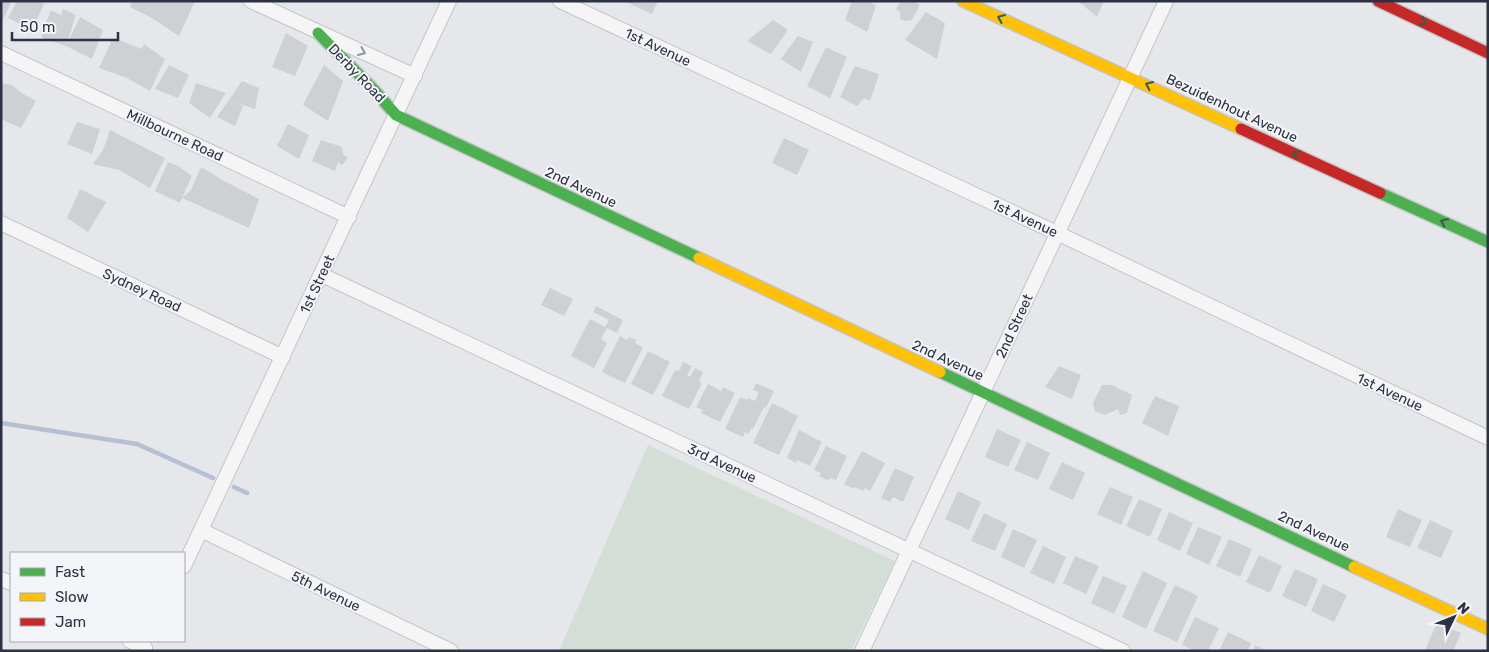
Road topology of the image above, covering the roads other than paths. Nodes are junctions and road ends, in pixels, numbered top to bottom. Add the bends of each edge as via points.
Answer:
1 (251, 1) edge
2 (449, 1) edge
3 (560, 1) edge
4 (963, 1) edge
5 (1166, 1) edge
6 (1378, 1) edge
7 (318, 33) junction
8 (1, 53) edge
9 (1488, 53) edge
10 (415, 76) junction
11 (1131, 77) junction
12 (396, 115) junction
13 (349, 217) junction
14 (1, 223) edge
15 (1057, 233) junction
16 (1488, 242) edge
17 (322, 274) junction
18 (283, 357) junction
19 (983, 393) junction
20 (1488, 438) edge
21 (201, 530) junction
22 (908, 550) junction
23 (185, 564) edge
24 (1488, 629) edge
25 (133, 642) edge
26 (146, 647) edge
27 (450, 651) edge
28 (862, 651) edge
29 (1123, 651) edge

1 - 7 street, Derby Road
2 - 10 street, 1st Street
3 - 15 street, 1st Avenue
11 -> 4 street, Bezuidenhout Avenue
5 - 11 street, 2nd Street
6 -> 9 street
7 -> 10 street, Derby Road
7 - 12 street, Derby Road
8 - 13 street, Millbourne Road
10 - 12 street, 1st Street
11 - 15 street, 2nd Street
16 -> 11 street, Bezuidenhout Avenue
12 - 13 street, 1st Street
12 - 19 street, 2nd Avenue
13 - 17 street, 1st Street
14 - 18 street, Sydney Road
15 - 19 street, 2nd Street
15 - 20 street, 1st Avenue
17 - 18 street, 1st Street
17 - 22 street, 3rd Avenue
18 - 21 street, 1st Street
19 - 22 street, 2nd Street
19 - 24 street, 2nd Avenue
21 - 23 street, 1st Street
21 - 27 street, 5th Avenue
22 - 28 street, 2nd Street
22 - 29 street, 3rd Avenue
25 - 26 street

